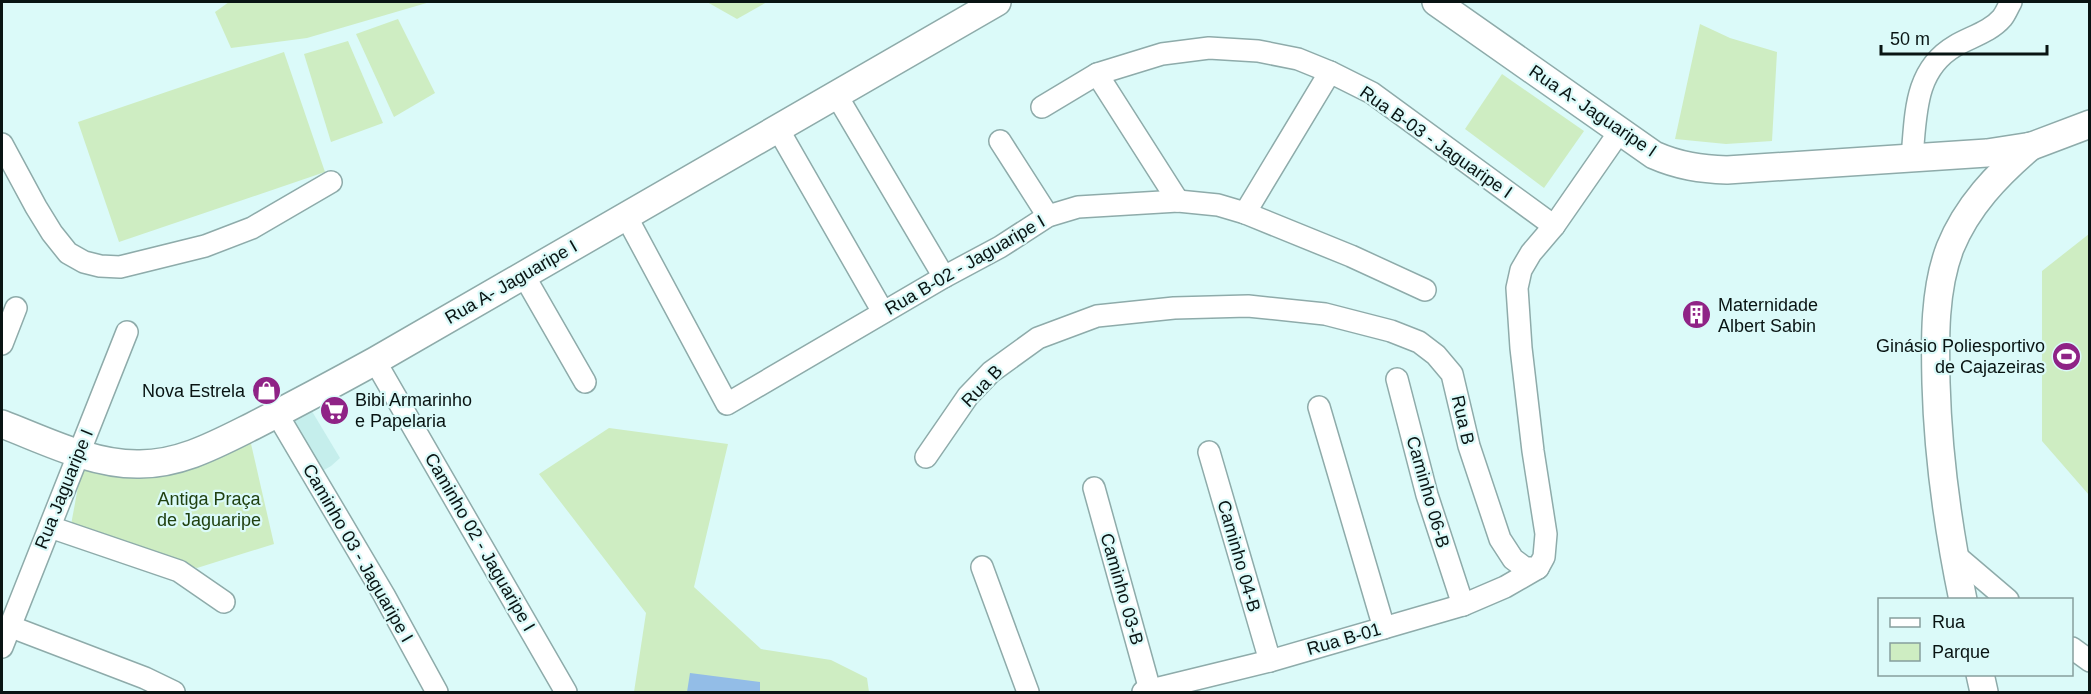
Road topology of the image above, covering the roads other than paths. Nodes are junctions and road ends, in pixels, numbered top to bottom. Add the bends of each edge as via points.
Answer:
1 (997, 2) edge
2 (1436, 2) edge
3 (2011, 2) edge
4 (1330, 72) junction
5 (1097, 74) junction
6 (837, 96) junction
7 (1041, 107) dead end
8 (2090, 124) edge
9 (778, 129) junction
10 (1620, 131) junction
11 (1000, 141) dead end
12 (2, 144) edge
13 (2032, 146) junction
14 (1912, 157) junction
15 (331, 182) dead end
16 (1178, 201) junction
17 (1245, 213) junction
18 (626, 216) junction
19 (1048, 216) junction
20 (1554, 226) junction
21 (523, 274) junction
22 (944, 277) junction
23 (1425, 290) dead end
24 (16, 308) dead end
25 (884, 312) junction
26 (127, 332) dead end
27 (2, 344) edge
28 (375, 361) junction
29 (1397, 379) dead end
30 (585, 382) dead end
31 (1319, 407) dead end
32 (277, 414) junction
33 (2, 424) edge
34 (79, 452) junction
35 (1209, 452) dead end
36 (926, 457) dead end
37 (1094, 488) dead end
38 (50, 527) junction
39 (1954, 554) junction
40 (982, 567) dead end
41 (1538, 568) junction
42 (1963, 598) edge
43 (2006, 598) edge
44 (224, 602) dead end
45 (1463, 605) junction
46 (9, 626) junction
47 (1384, 628) junction
48 (2, 647) edge
49 (2073, 649) edge
50 (1270, 661) junction
51 (2090, 661) edge
52 (1980, 676) edge
53 (1147, 691) edge
54 (174, 693) edge
55 (437, 693) edge
56 (566, 693) edge
57 (1028, 693) edge
58 (1984, 693) edge

1 - 6 main road, Rua A- Jaguaripe I
2 - 10 main road, Rua A- Jaguaripe I
3 - 14 street via 2002,18 1953,47 1933,65 1922,84
4 - 5 street, Rua B-03 - Jaguaripe I via 1298,59 1258,51 1209,48 1162,54
4 - 17 street
4 - 20 street, Rua B-03 - Jaguaripe I via 1372,93
5 - 7 street, Rua B-03 - Jaguaripe I
5 - 16 street
6 - 9 main road, Rua A- Jaguaripe I
6 - 22 street
8 - 13 main road
9 - 18 main road, Rua A- Jaguaripe I
9 - 25 street
10 - 14 main road, Rua A- Jaguaripe I via 1654,155 1698,168 1727,170
10 - 20 street
11 - 19 street
12 - 15 street via 36,207 68,253 100,266 120,267 205,246 252,228
13 - 14 main road, Rua A- Jaguaripe I
13 - 39 main road via 1985,189 1966,217 1950,249 1941,284 1936,318 1937,410 1942,482
16 - 17 street, Rua B-02 - Jaguaripe I via 1218,205
16 - 19 street, Rua B-02 - Jaguaripe I via 1078,207
17 - 23 street, Rua B-02 - Jaguaripe I
18 - 21 main road, Rua A- Jaguaripe I
18 - 25 street, Rua B-02 - Jaguaripe I via 727,404
19 - 22 street, Rua B-02 - Jaguaripe I via 1000,248
20 - 41 street via 1531,253 1516,288 1531,439 1546,534 1544,557
21 - 28 main road, Rua A- Jaguaripe I
21 - 30 street
22 - 25 street, Rua B-02 - Jaguaripe I
24 - 27 street
26 - 34 street, Rua Jaguaripe I
28 - 32 main road, Rua A- Jaguaripe I
28 - 56 street, Caminho 02 - Jaguaripe I
29 - 45 street, Caminho 06-B via 1427,495
31 - 47 street
32 - 34 main road, Rua A- Jaguaripe I via 210,447 157,463 107,461
32 - 55 street, Caminho 03 - Jaguaripe I
33 - 34 main road, Rua A- Jaguaripe I
34 - 38 street, Rua Jaguaripe I
35 - 50 street, Caminho 04-B
36 - 41 street, Rua B via 968,396 991,372 1038,338 1097,316 1248,306 1325,314 1419,342 1452,374 1469,446 1500,539 1513,559 1525,568
37 - 53 street, Caminho 03-B
38 - 44 street via 179,571
38 - 46 street, Rua Jaguaripe I
39 - 42 main road
39 - 43 street
40 - 57 street
41 - 45 street, Rua B-01
45 - 47 street, Rua B-01
46 - 48 street, Rua Jaguaripe I
46 - 54 street
47 - 50 street, Rua B-01
49 - 51 street
50 - 53 street, Rua B-01
52 - 58 main road

